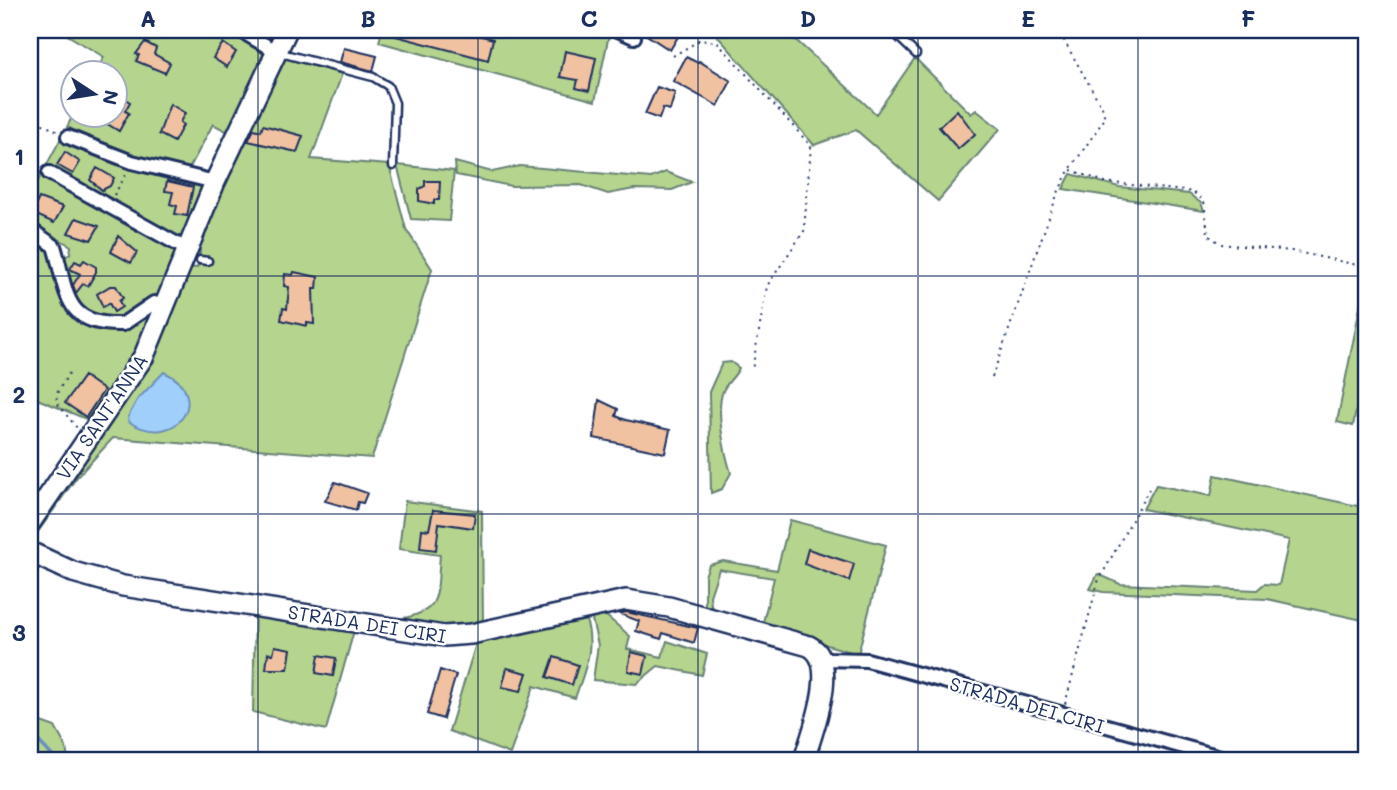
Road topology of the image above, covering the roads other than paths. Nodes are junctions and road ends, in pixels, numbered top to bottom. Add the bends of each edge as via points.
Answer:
1 (240, 30) edge
2 (287, 30) edge
3 (618, 30) edge
4 (891, 30) edge
5 (634, 37) dead end
6 (275, 51) junction
7 (916, 54) dead end
8 (68, 137) road end
9 (393, 166) dead end
10 (49, 173) dead end
11 (215, 183) junction
12 (30, 229) edge
13 (193, 256) junction
14 (208, 261) dead end
15 (166, 306) junction
16 (30, 523) edge
17 (30, 552) edge
18 (823, 659) junction
19 (804, 760) edge
20 (1231, 760) edge

1 - 6 street
2 - 6 street, VIA SANT'ANNA
3 - 5 street
4 - 7 lane
6 - 9 lane via 373,77 388,86 396,103
6 - 11 street, VIA SANT'ANNA
8 - 11 street via 132,162
10 - 13 street
11 - 13 street, VIA SANT'ANNA
12 - 15 street, VIA SANT'ANNA via 54,246 67,299 79,312 123,324 154,303
13 - 14 lane
13 - 15 street, VIA SANT'ANNA
15 - 16 street, VIA SANT'ANNA via 140,363
17 - 18 street, STRADA DEI CIRI via 81,575 123,586 444,636 618,601 642,601 809,646
18 - 19 street via 824,681
18 - 20 street, STRADA DEI CIRI via 867,660

